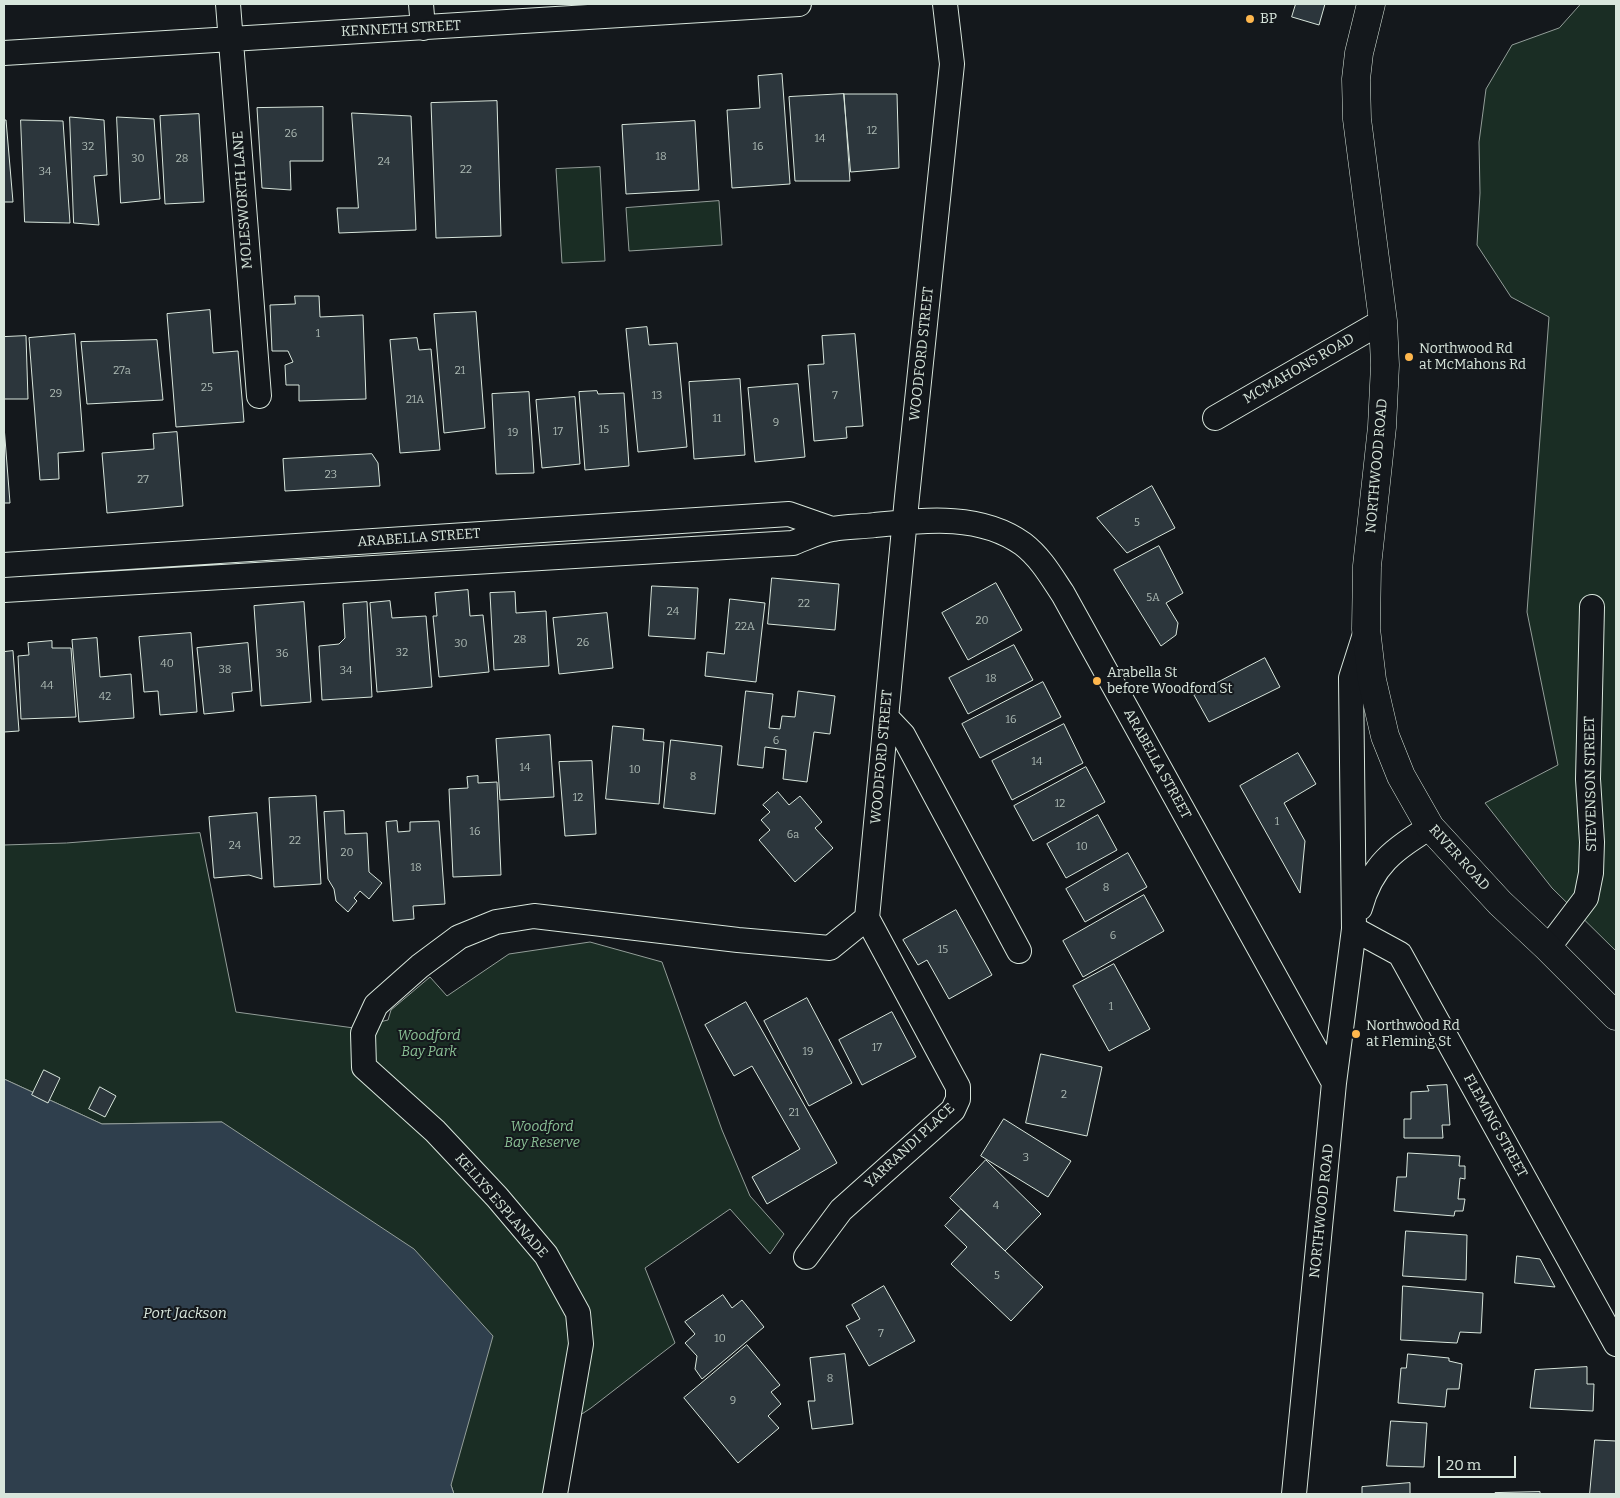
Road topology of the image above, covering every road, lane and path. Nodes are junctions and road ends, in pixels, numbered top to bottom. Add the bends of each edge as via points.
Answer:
1 (228, 4) edge
2 (421, 4) edge
3 (799, 4) edge
4 (945, 4) edge
5 (1371, 4) edge
6 (423, 28) junction
7 (230, 39) junction
8 (4, 53) edge
9 (1383, 321) junction
10 (258, 396) dead end
11 (1215, 418) dead end
12 (905, 522) junction
13 (832, 529) junction
14 (4, 565) edge
15 (4, 590) edge
16 (1592, 607) dead end
17 (1366, 629) junction
18 (886, 717) junction
19 (1430, 827) junction
20 (867, 918) junction
21 (1354, 928) junction
22 (1548, 948) junction
23 (1019, 952) dead end
24 (1616, 1016) edge
25 (1334, 1084) junction
26 (806, 1257) dead end
27 (1616, 1344) edge
28 (556, 1494) edge
29 (1294, 1494) edge

1 - 7 street, MOLESWORTH LANE
2 - 6 street
3 - 6 street, KENNETH STREET
4 - 12 street, WOODFORD STREET via 952,64
5 - 9 main road, NORTHWOOD ROAD via 1356,79
6 - 7 street, KENNETH STREET
7 - 8 street, KENNETH STREET
7 - 10 street, MOLESWORTH LANE
9 - 11 street, MCMAHONS ROAD
9 - 17 main road, NORTHWOOD ROAD via 1382,426 1367,566
12 - 13 street, ARABELLA STREET
12 - 18 street, WOODFORD STREET
12 - 25 street, ARABELLA STREET via 946,520 1000,531 1034,553 1045,566
13 - 14 street, ARABELLA STREET via 789,514
13 - 15 street, ARABELLA STREET via 794,543
16 - 22 street, STEVENSON STREET via 1588,779 1591,874 1586,898
17 - 19 main road, RIVER ROAD via 1372,680 1385,736 1401,776
17 - 21 street, NORTHWOOD ROAD via 1351,678
18 - 20 street, WOODFORD STREET
18 - 23 street via 903,735
19 - 21 street, NORTHWOOD ROAD via 1395,850 1372,877
19 - 22 main road, RIVER ROAD via 1500,903
20 - 26 street, YARRANDI PLACE via 958,1087 958,1099 953,1110 841,1210
20 - 28 street, KELLYS ESPLANADE via 830,948 534,916 496,922 459,937 376,1005 363,1033 364,1066 435,1131 496,1197 546,1255 578,1313 581,1344
21 - 25 street, NORTHWOOD ROAD
21 - 27 street, FLEMING STREET via 1400,954
22 - 24 main road, RIVER ROAD
25 - 29 street, NORTHWOOD ROAD

